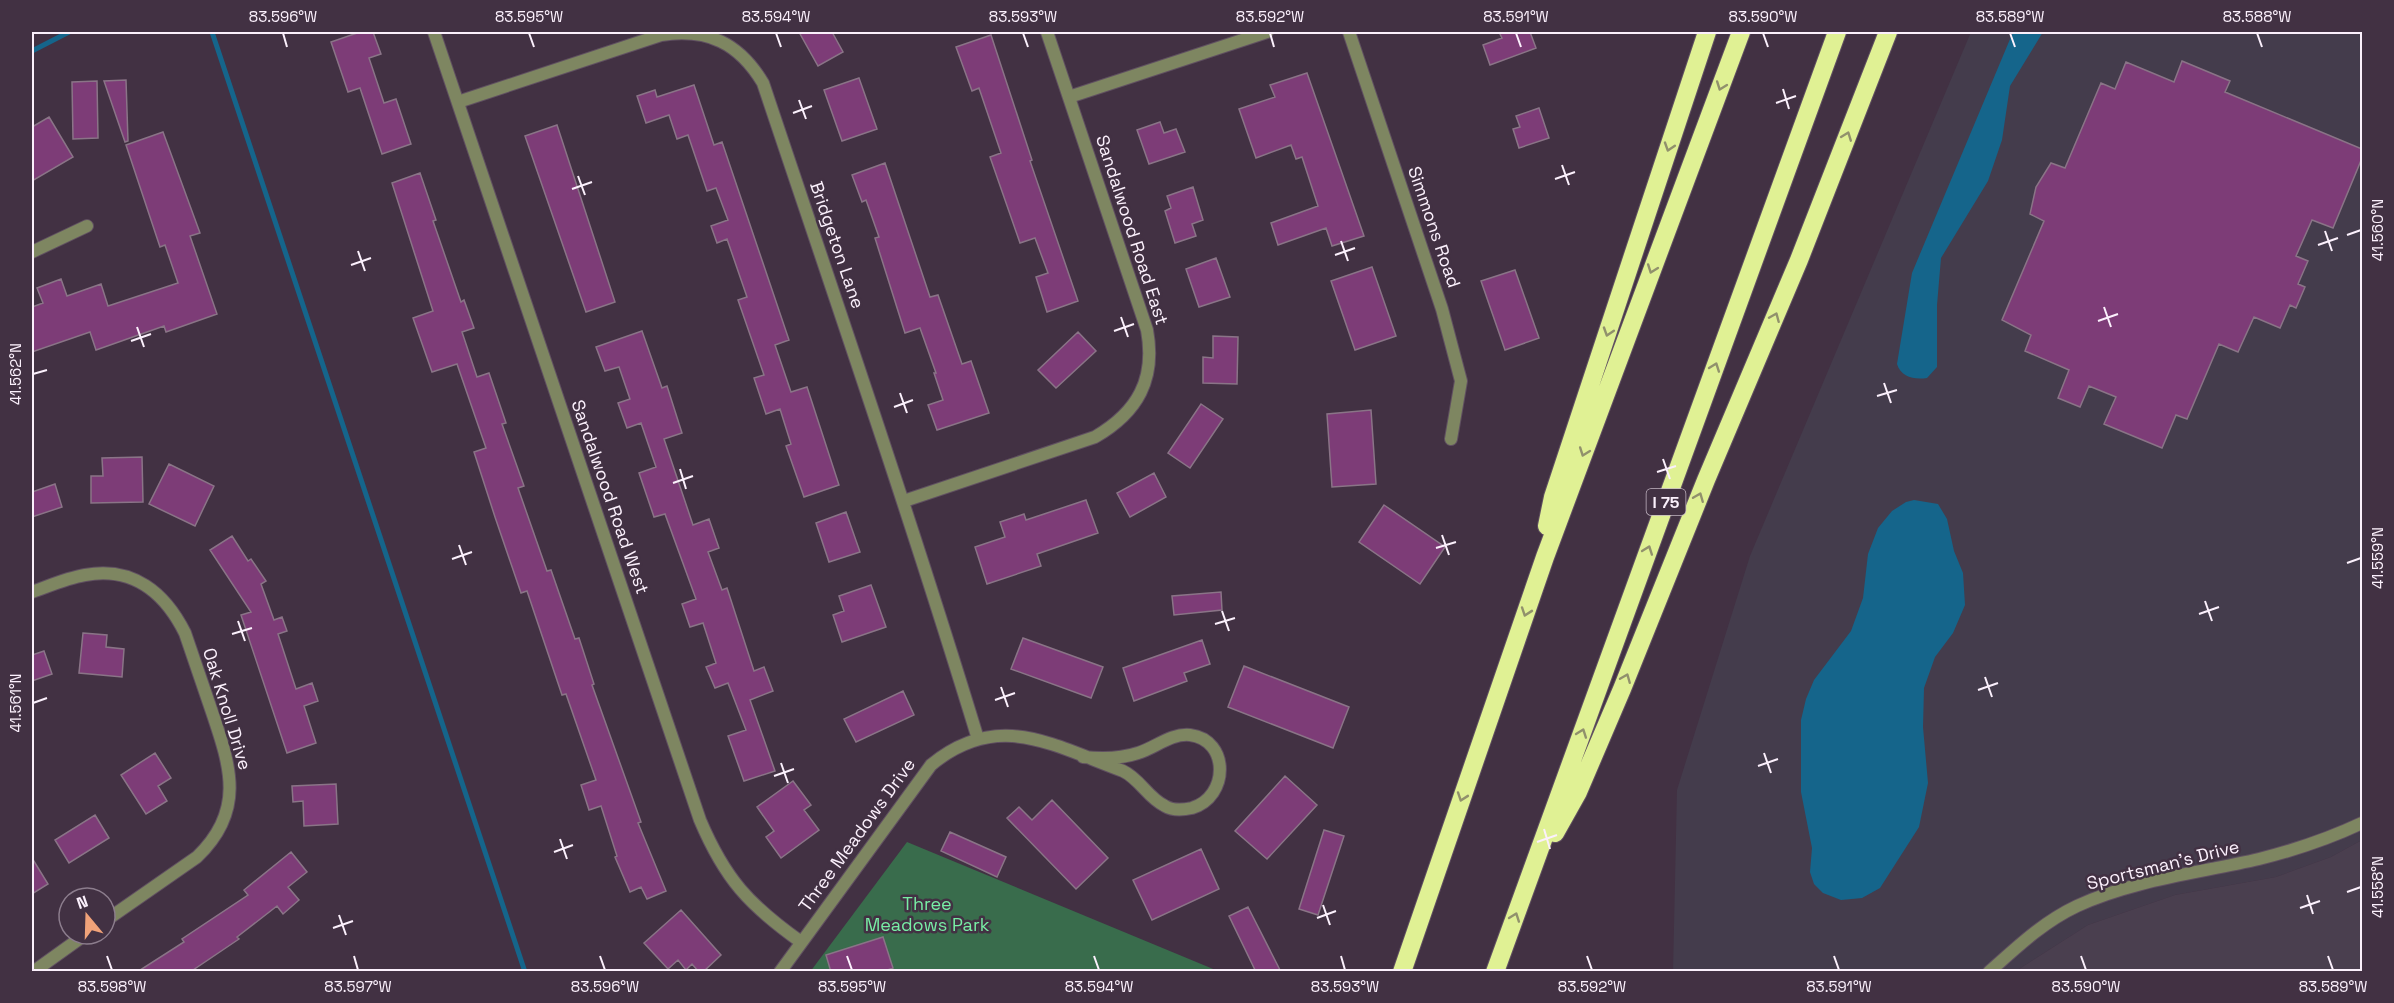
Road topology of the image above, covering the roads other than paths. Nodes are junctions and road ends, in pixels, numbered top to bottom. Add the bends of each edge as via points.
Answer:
1 (434, 32) edge
2 (1047, 32) edge
3 (1267, 32) edge
4 (1349, 32) edge
5 (1707, 32) edge
6 (1741, 32) edge
7 (1837, 32) edge
8 (1888, 32) edge
9 (1069, 97) junction
10 (458, 102) junction
11 (87, 226) dead end
12 (32, 252) edge
13 (1451, 439) dead end
14 (904, 501) junction
15 (1545, 557) junction
16 (32, 592) edge
17 (978, 739) junction
18 (1083, 756) junction
19 (2362, 823) edge
20 (1528, 881) junction
21 (117, 913) edge
22 (801, 942) junction
23 (69, 946) edge
24 (33, 972) edge
25 (780, 972) edge
26 (1401, 972) edge
27 (1495, 972) edge
28 (1989, 972) edge

1 - 10 street, Sandalwood Road West
2 - 9 street, Sandalwood Road East
3 - 9 street
4 - 13 street, Simmons Road via 1442,309 1461,381
5 -> 15 highway via 1553,497
6 -> 15 highway
20 -> 7 highway, I 75
20 -> 8 highway via 1578,792 1799,260
9 - 14 street, Sandalwood Road East via 1147,330 1150,358 1144,387 1129,411 1095,437
10 - 14 street, Bridgeton Lane via 662,35 707,36 745,58 763,83
10 - 22 street, Sandalwood Road West via 700,820 724,870 741,893
11 - 12 street
14 - 17 street, Bridgeton Lane
15 -> 26 highway
16 - 21 street, Oak Knoll Drive via 74,577 102,573 130,578 155,592 175,612 185,633 230,772 227,812 207,848
17 - 18 street, Three Meadows Drive via 1020,735
17 - 22 street, Three Meadows Drive via 948,751 931,765
18 - 18 street, Three Meadows Drive via 1131,775 1165,807 1175,810 1186,810 1209,800 1220,771 1214,749 1191,735 1132,755 1108,759
19 - 28 street, Sportsman's Drive via 2321,842 2188,873 2078,906 2041,927
27 -> 20 highway, I 75
22 - 25 street, Three Meadows Drive
23 - 24 street

